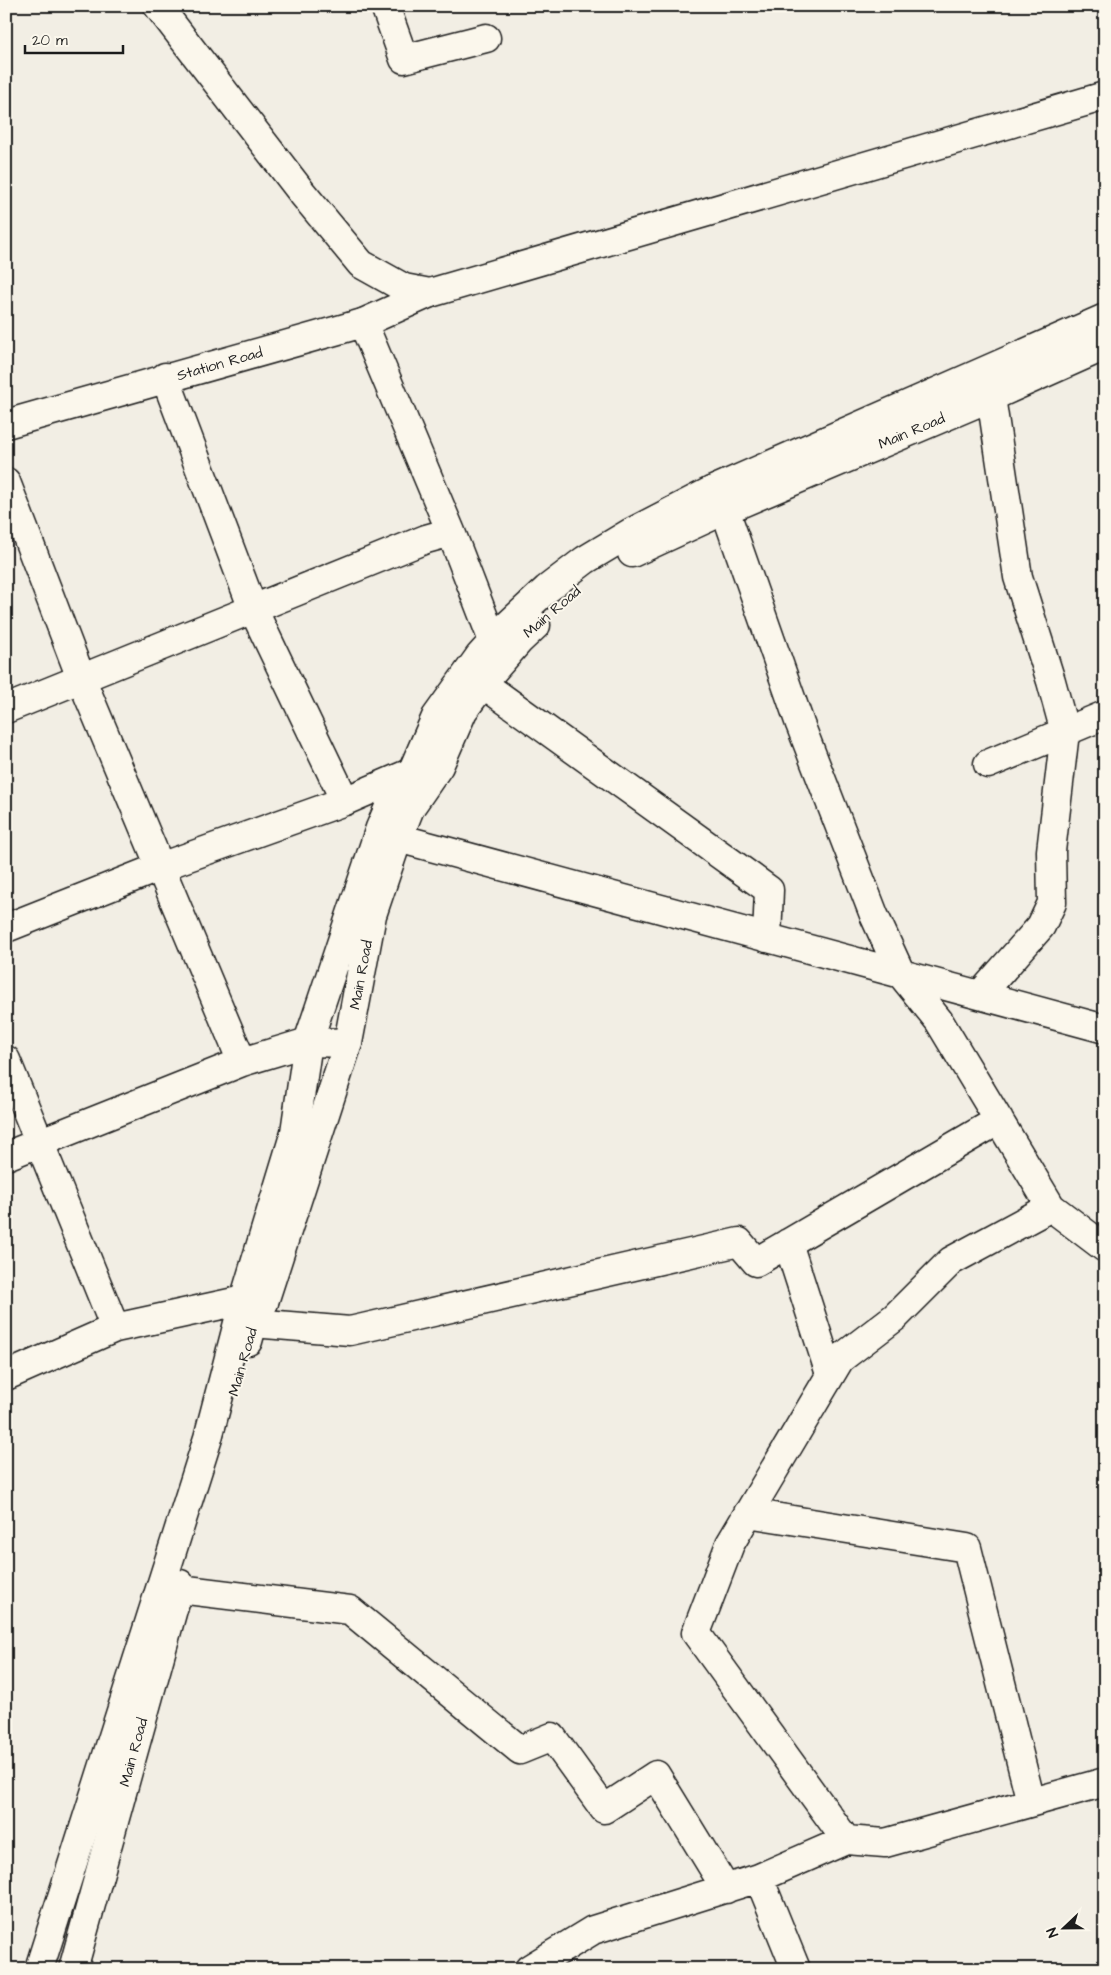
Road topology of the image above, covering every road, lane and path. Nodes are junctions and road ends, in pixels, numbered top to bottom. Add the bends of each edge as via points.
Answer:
1 (158, 6) edge
2 (385, 6) edge
3 (486, 38) dead end
4 (1105, 96) edge
5 (430, 293) junction
6 (1105, 318) edge
7 (363, 322) junction
8 (1105, 346) edge
9 (165, 378) junction
10 (991, 397) junction
11 (6, 424) edge
12 (6, 482) edge
13 (725, 510) junction
14 (451, 532) junction
15 (253, 609) junction
16 (493, 641) junction
17 (81, 678) junction
18 (483, 684) junction
19 (6, 709) edge
20 (1105, 715) edge
21 (1065, 732) junction
22 (988, 764) dead end
23 (439, 766) junction
24 (412, 772) junction
25 (345, 801) junction
26 (398, 838) junction
27 (160, 867) junction
28 (6, 928) edge
29 (767, 938) junction
30 (901, 974) junction
31 (980, 995) junction
32 (1105, 1028) edge
33 (308, 1042) junction
34 (348, 1043) junction
35 (6, 1060) edge
36 (242, 1062) junction
37 (999, 1120) junction
38 (38, 1142) junction
39 (6, 1156) edge
40 (1051, 1207) junction
41 (788, 1243) junction
42 (1105, 1248) edge
43 (253, 1309) junction
44 (115, 1328) junction
45 (830, 1374) junction
46 (6, 1376) edge
47 (748, 1513) junction
48 (179, 1589) junction
49 (1105, 1782) edge
50 (1031, 1802) junction
51 (846, 1840) junction
52 (759, 1878) junction
53 (726, 1889) junction
54 (39, 1969) edge
55 (72, 1969) edge
56 (529, 1969) edge
57 (796, 1969) edge

1 - 5 street via 361,264 404,288
2 - 3 street via 404,59
4 - 5 street, Station Road
5 - 7 street, Station Road
6 - 16 street via 720,487 630,533 585,560 547,589
7 - 9 street, Station Road
7 - 14 street
8 - 10 street, Main Road
9 - 11 street, Station Road
9 - 15 street
10 - 13 street, Main Road
10 - 21 street via 1018,577
12 - 17 street
13 - 18 street, Main Road via 640,548 592,578 519,641
13 - 30 street via 800,724 874,916
14 - 15 street via 426,539
14 - 16 street
15 - 17 street
15 - 25 street
16 - 24 street via 436,717
17 - 19 street
17 - 27 street
18 - 23 street, Main Road via 463,711
18 - 29 street via 769,890
20 - 21 street
21 - 22 street
21 - 31 street via 1052,851 1052,903 1041,926
23 - 24 street
23 - 26 street, Main Road via 410,808
24 - 25 street
24 - 33 street via 395,794 380,828
25 - 27 street
26 - 29 street
26 - 34 street, Main Road via 372,915
27 - 28 street
27 - 36 street
29 - 30 street
30 - 31 street
30 - 37 street via 940,1021
31 - 32 street
33 - 34 street
33 - 36 street
33 - 43 street via 295,1132
34 - 43 street, Main Road
35 - 38 street
36 - 38 street
37 - 40 street
37 - 41 street
38 - 39 street
38 - 44 street
40 - 42 street
40 - 45 street via 950,1261 895,1317 840,1359
41 - 43 street via 756,1262 739,1242 350,1331
41 - 45 street
43 - 44 street
43 - 48 street, Main Road
43 - 54 street via 208,1438
44 - 46 street
45 - 47 street
47 - 50 street via 968,1548
47 - 51 street via 730,1544 696,1633
48 - 53 street via 350,1610 520,1750 552,1737 604,1809 656,1775
48 - 55 street, Main Road
49 - 50 street
50 - 51 street via 885,1843
51 - 52 street
52 - 53 street
52 - 57 street
53 - 56 street via 593,1930

